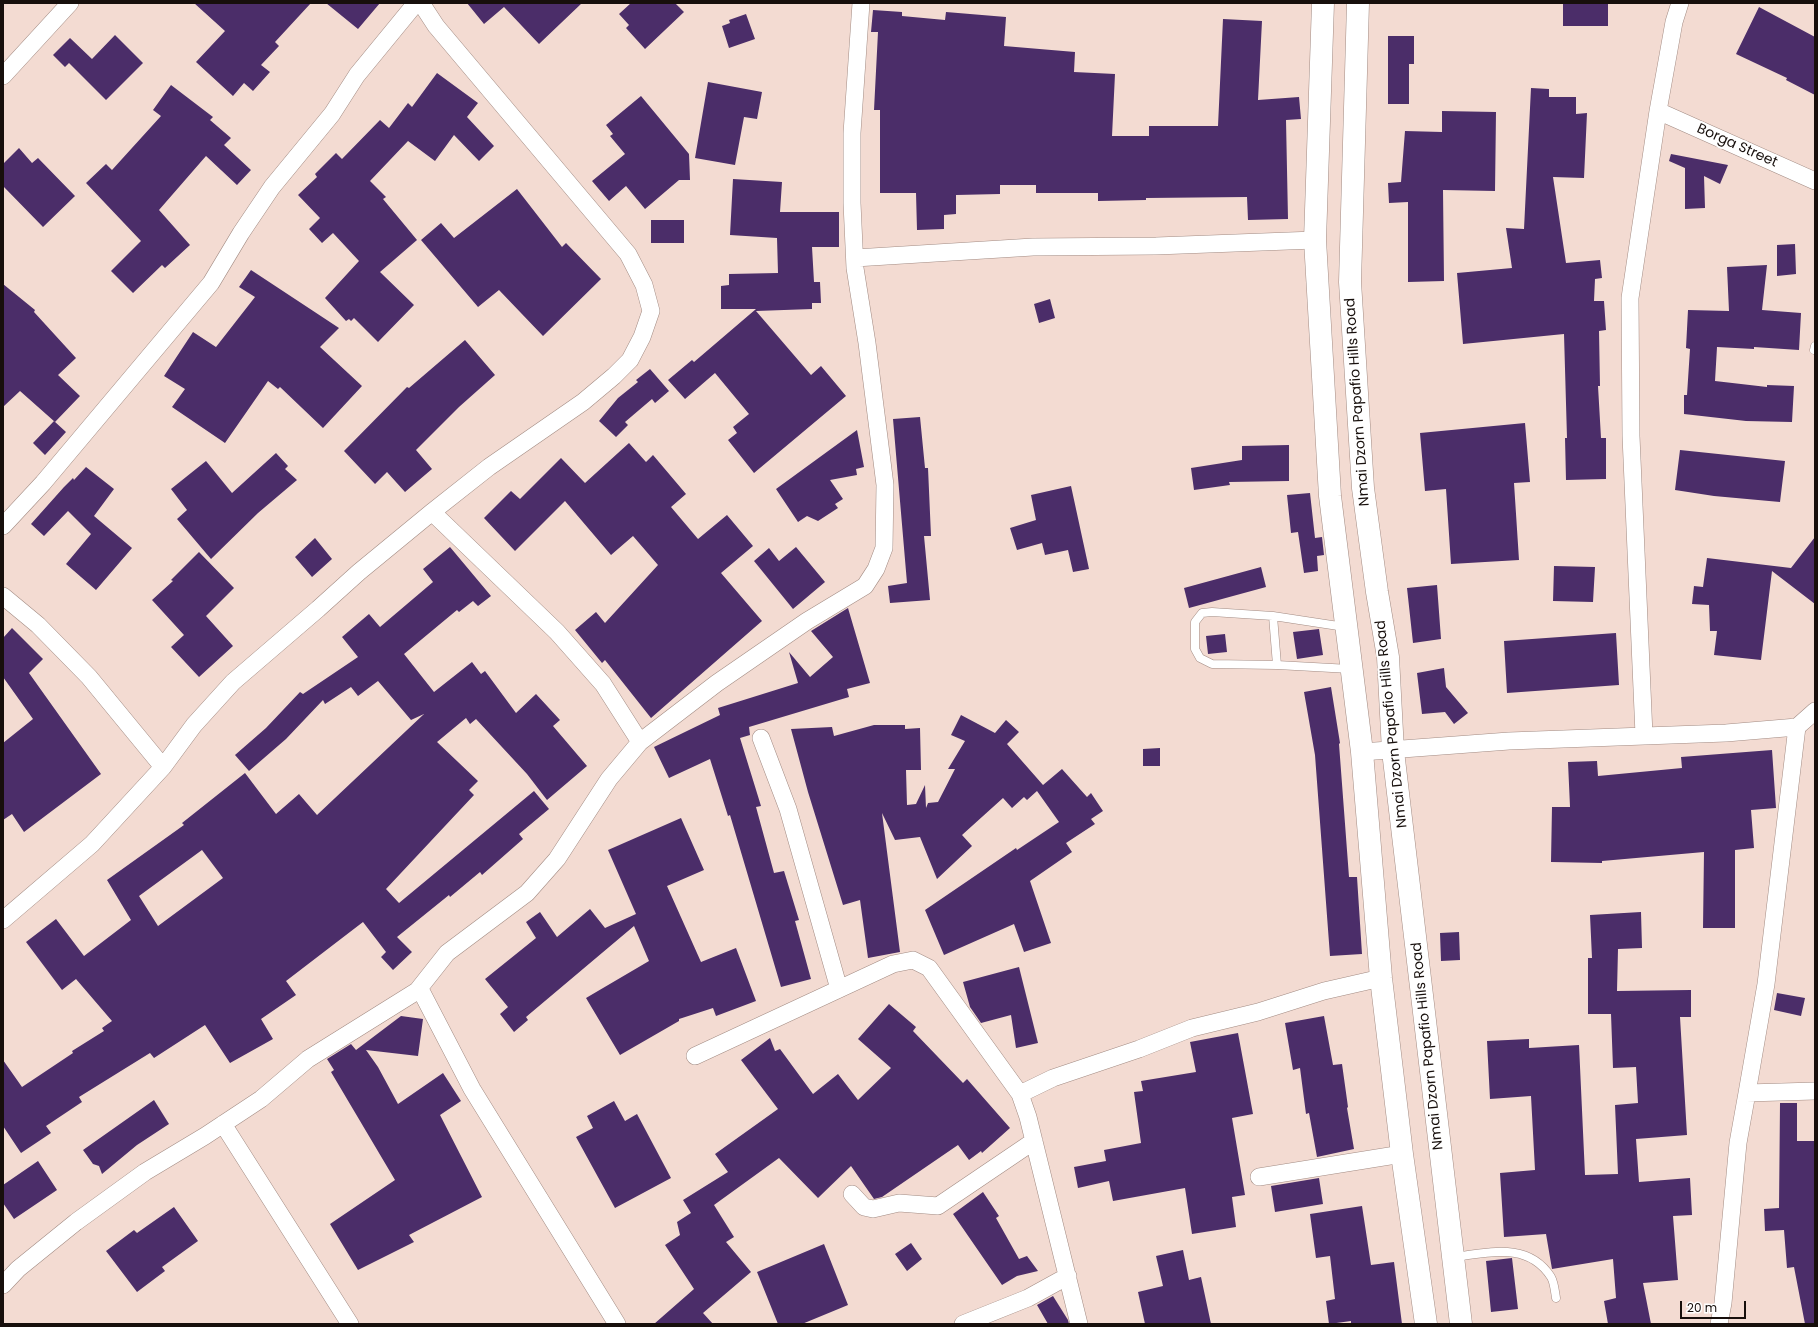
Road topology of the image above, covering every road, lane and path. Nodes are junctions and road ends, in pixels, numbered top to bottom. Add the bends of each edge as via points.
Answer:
1 (70, 3) edge
2 (416, 3) edge
3 (421, 3) edge
4 (861, 3) edge
5 (1323, 3) edge
6 (1358, 3) edge
7 (1680, 3) edge
8 (3, 76) edge
9 (1658, 111) junction
10 (1815, 182) edge
11 (1316, 240) junction
12 (855, 258) junction
13 (432, 512) junction
14 (3, 526) edge
15 (3, 596) edge
16 (1273, 616) junction
17 (1345, 627) junction
18 (1277, 665) junction
19 (1351, 669) junction
20 (1815, 711) edge
21 (1797, 727) junction
22 (1644, 735) junction
23 (761, 738) dead end
24 (640, 742) junction
25 (1393, 750) junction
26 (1362, 752) junction
27 (163, 767) junction
28 (3, 920) edge
29 (1382, 978) junction
30 (420, 989) junction
31 (839, 989) junction
32 (695, 1056) dead end
33 (1815, 1091) edge
34 (1747, 1093) junction
35 (1020, 1094) junction
36 (223, 1124) junction
37 (1034, 1141) junction
38 (1402, 1154) junction
39 (1259, 1177) dead end
40 (852, 1194) dead end
41 (1453, 1258) junction
42 (1068, 1276) junction
43 (3, 1285) edge
44 (1556, 1298) dead end
45 (350, 1324) edge
46 (617, 1324) edge
47 (963, 1324) edge
48 (1079, 1324) edge
49 (1426, 1324) edge
50 (1461, 1324) edge
51 (1719, 1324) edge

1 - 8 street
2 - 14 street via 357,75 332,114 272,187 240,233 211,283 43,483
3 - 13 street via 436,26 628,254 644,285 651,311 630,360 614,376
4 - 12 street via 852,133
5 - 11 street
6 - 25 street, Nmai Dzorn Papafio Hills Road via 1350,282 1363,488 1376,592 1388,657
7 - 9 street via 1674,22
9 - 10 street, Borga Street
9 - 22 street via 1630,298 1631,436
11 - 12 street via 1156,246 1033,247
11 - 17 street via 1330,496
12 - 24 street via 885,485 884,548 876,569 865,586 807,621
13 - 24 street via 557,632 603,684
13 - 27 street via 233,682 194,725
15 - 27 street via 38,625 89,678
16 - 17 lane
16 - 18 lane
16 - 18 lane via 1202,612 1195,622 1195,649 1200,658 1212,664
17 - 19 street
18 - 19 lane
19 - 26 street
20 - 21 street
21 - 22 street via 1726,733
21 - 34 street via 1766,984
22 - 25 street via 1509,741
23 - 31 street via 788,809
24 - 30 street via 609,779 557,858 527,893 447,953
25 - 26 street
25 - 41 street, Nmai Dzorn Papafio Hills Road
26 - 29 street
27 - 28 street via 92,844
29 - 35 street via 1324,991 1258,1012 1192,1028 1053,1078
29 - 38 street
30 - 36 street via 308,1059 261,1099
30 - 46 street via 472,1089
31 - 32 street
31 - 35 street via 893,964 913,960 929,968
33 - 34 street
34 - 51 street via 1738,1144
35 - 37 street
36 - 43 street via 146,1172 76,1222 18,1269
36 - 45 street
37 - 40 street via 938,1206 899,1202 873,1209 864,1206
37 - 42 street
38 - 39 street
38 - 49 street
41 - 44 lane via 1494,1252 1520,1253 1537,1262 1551,1277
41 - 50 street, Nmai Dzorn Papafio Hills Road
42 - 47 street via 1028,1298
42 - 48 street

